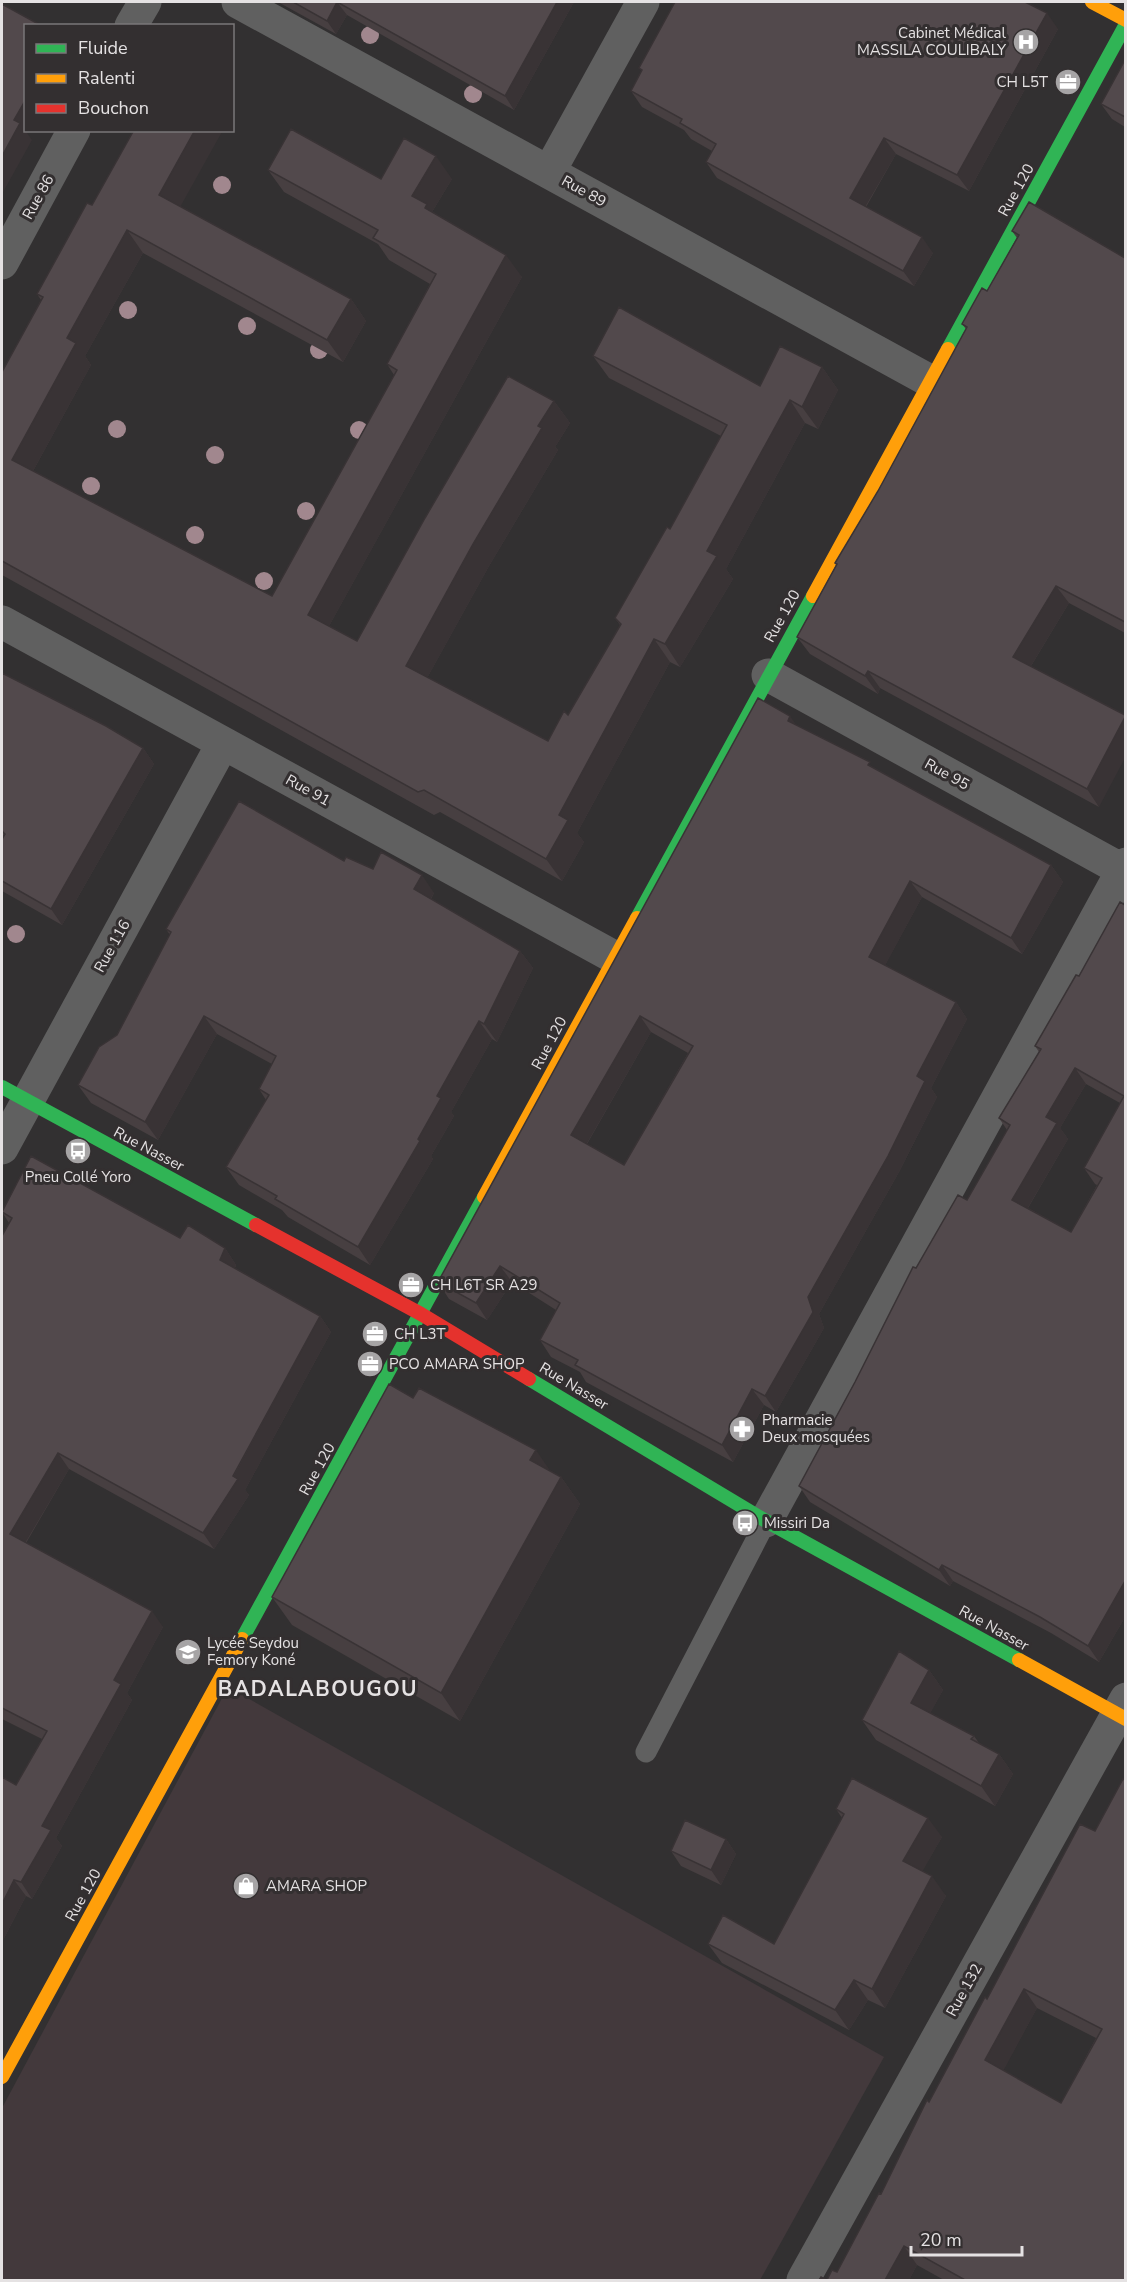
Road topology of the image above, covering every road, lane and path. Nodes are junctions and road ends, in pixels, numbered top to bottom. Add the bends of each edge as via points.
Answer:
1 (145, 2) edge
2 (238, 2) edge
3 (642, 2) edge
4 (1092, 2) edge
5 (1125, 22) edge
6 (132, 24) edge
7 (73, 132) edge
8 (549, 172) junction
9 (3, 256) edge
10 (930, 381) junction
11 (2, 622) edge
12 (768, 675) junction
13 (223, 743) junction
14 (1124, 868) edge
15 (614, 957) junction
16 (14, 1094) edge
17 (2, 1148) edge
18 (422, 1314) junction
19 (766, 1521) junction
20 (1123, 1711) edge
21 (646, 1752) dead end
22 (2, 2077) edge
23 (803, 2280) edge

1 - 6 street
2 - 8 street, Rue 89
3 - 8 street
4 - 5 street
5 - 10 street, Rue 120
7 - 9 street, Rue 86
8 - 10 street, Rue 89
10 - 12 street, Rue 120
11 - 13 street, Rue 91
12 - 14 street, Rue 95
12 - 15 street, Rue 120
13 - 15 street, Rue 91
13 - 16 street, Rue 116
14 - 19 street
15 - 18 street, Rue 120
16 - 17 street, Rue 116
16 - 18 street, Rue Nasser
18 - 19 street, Rue Nasser
18 - 22 street, Rue 120
19 - 20 street, Rue Nasser
19 - 21 lane
20 - 23 street, Rue 132

